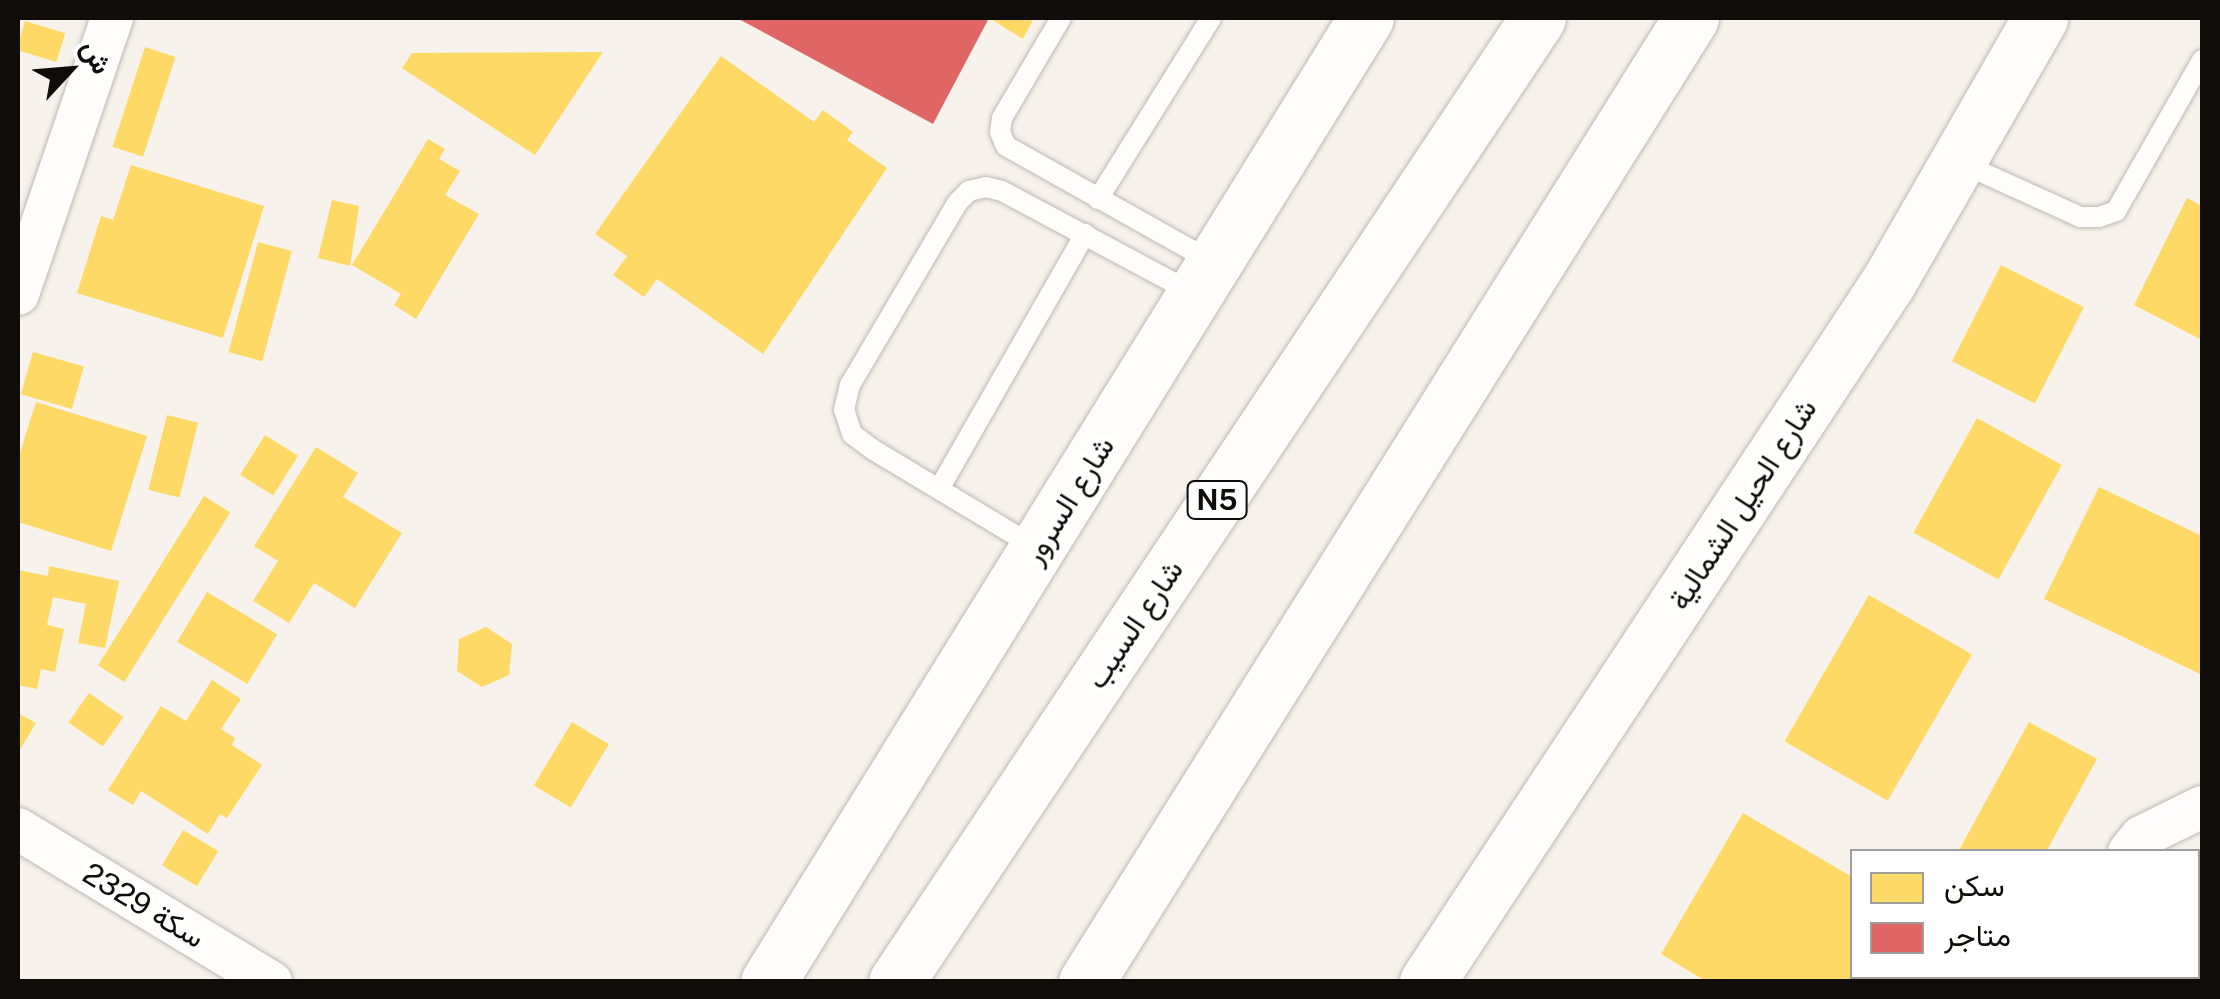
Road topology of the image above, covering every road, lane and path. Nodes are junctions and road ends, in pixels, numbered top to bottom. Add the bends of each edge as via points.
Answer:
1 (112, 18) edge
2 (1060, 18) edge
3 (1211, 18) edge
4 (1538, 18) edge
5 (1691, 18) edge
6 (2040, 18) edge
7 (1361, 19) edge
8 (2202, 60) edge
9 (1958, 162) junction
10 (1098, 200) junction
11 (1084, 234) junction
12 (1205, 279) junction
13 (18, 294) edge
14 (939, 489) junction
15 (1038, 548) junction
16 (2202, 806) edge
17 (18, 829) edge
18 (2131, 849) edge
19 (271, 982) edge
20 (768, 982) edge
21 (896, 982) edge
22 (1086, 982) edge
23 (1427, 982) edge

1 - 13 street
2 - 10 lane via 1000,132 1017,156
3 - 10 lane
4 - 21 main road, شارع السيب / N5
5 - 22 main road
6 - 9 main road, شارع الحيل الشمالية
7 - 12 main road, شارع السرور
8 - 9 lane via 2116,211 2080,216
9 - 23 main road, شارع الحيل الشمالية via 1889,281
10 - 12 lane
11 - 12 lane
11 - 14 lane
11 - 14 lane via 1002,191 970,191 850,385 844,410 852,434
12 - 15 main road, شارع السرور
14 - 15 lane
15 - 20 main road, شارع السرور
16 - 18 street via 2141,836
17 - 19 street, سكة 2329

